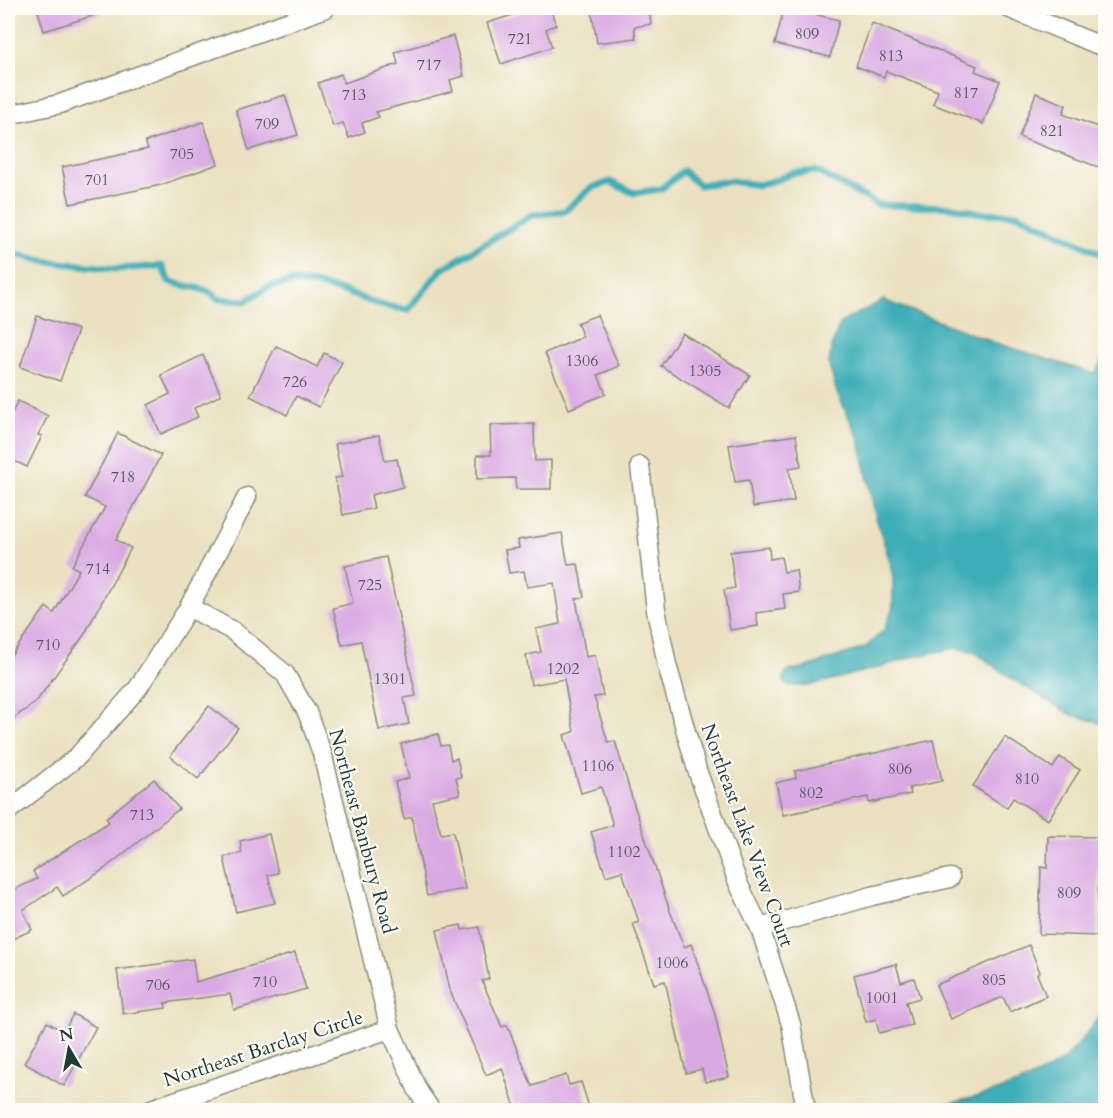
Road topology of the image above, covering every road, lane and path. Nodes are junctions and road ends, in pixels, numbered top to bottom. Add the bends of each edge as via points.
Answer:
1 (326, 8) edge
2 (1008, 8) edge
3 (1106, 48) edge
4 (8, 115) edge
5 (640, 466) dead end
6 (247, 497) dead end
7 (189, 607) junction
8 (8, 811) edge
9 (950, 878) dead end
10 (760, 928) junction
11 (390, 1029) junction
12 (151, 1109) dead end
13 (431, 1110) edge
14 (806, 1110) edge

1 - 4 street via 60,104
2 - 3 street
5 - 10 street, Northeast Lake View Court via 656,610 667,664 697,770 738,883
6 - 7 street
7 - 8 street via 138,688 77,757
7 - 11 street, Northeast Banbury Road via 233,631 285,674 308,712 322,753
9 - 10 street
10 - 14 street, Northeast Lake View Court via 791,1024
11 - 12 street, Northeast Barclay Circle
11 - 13 street, Northeast Banbury Road via 418,1091

